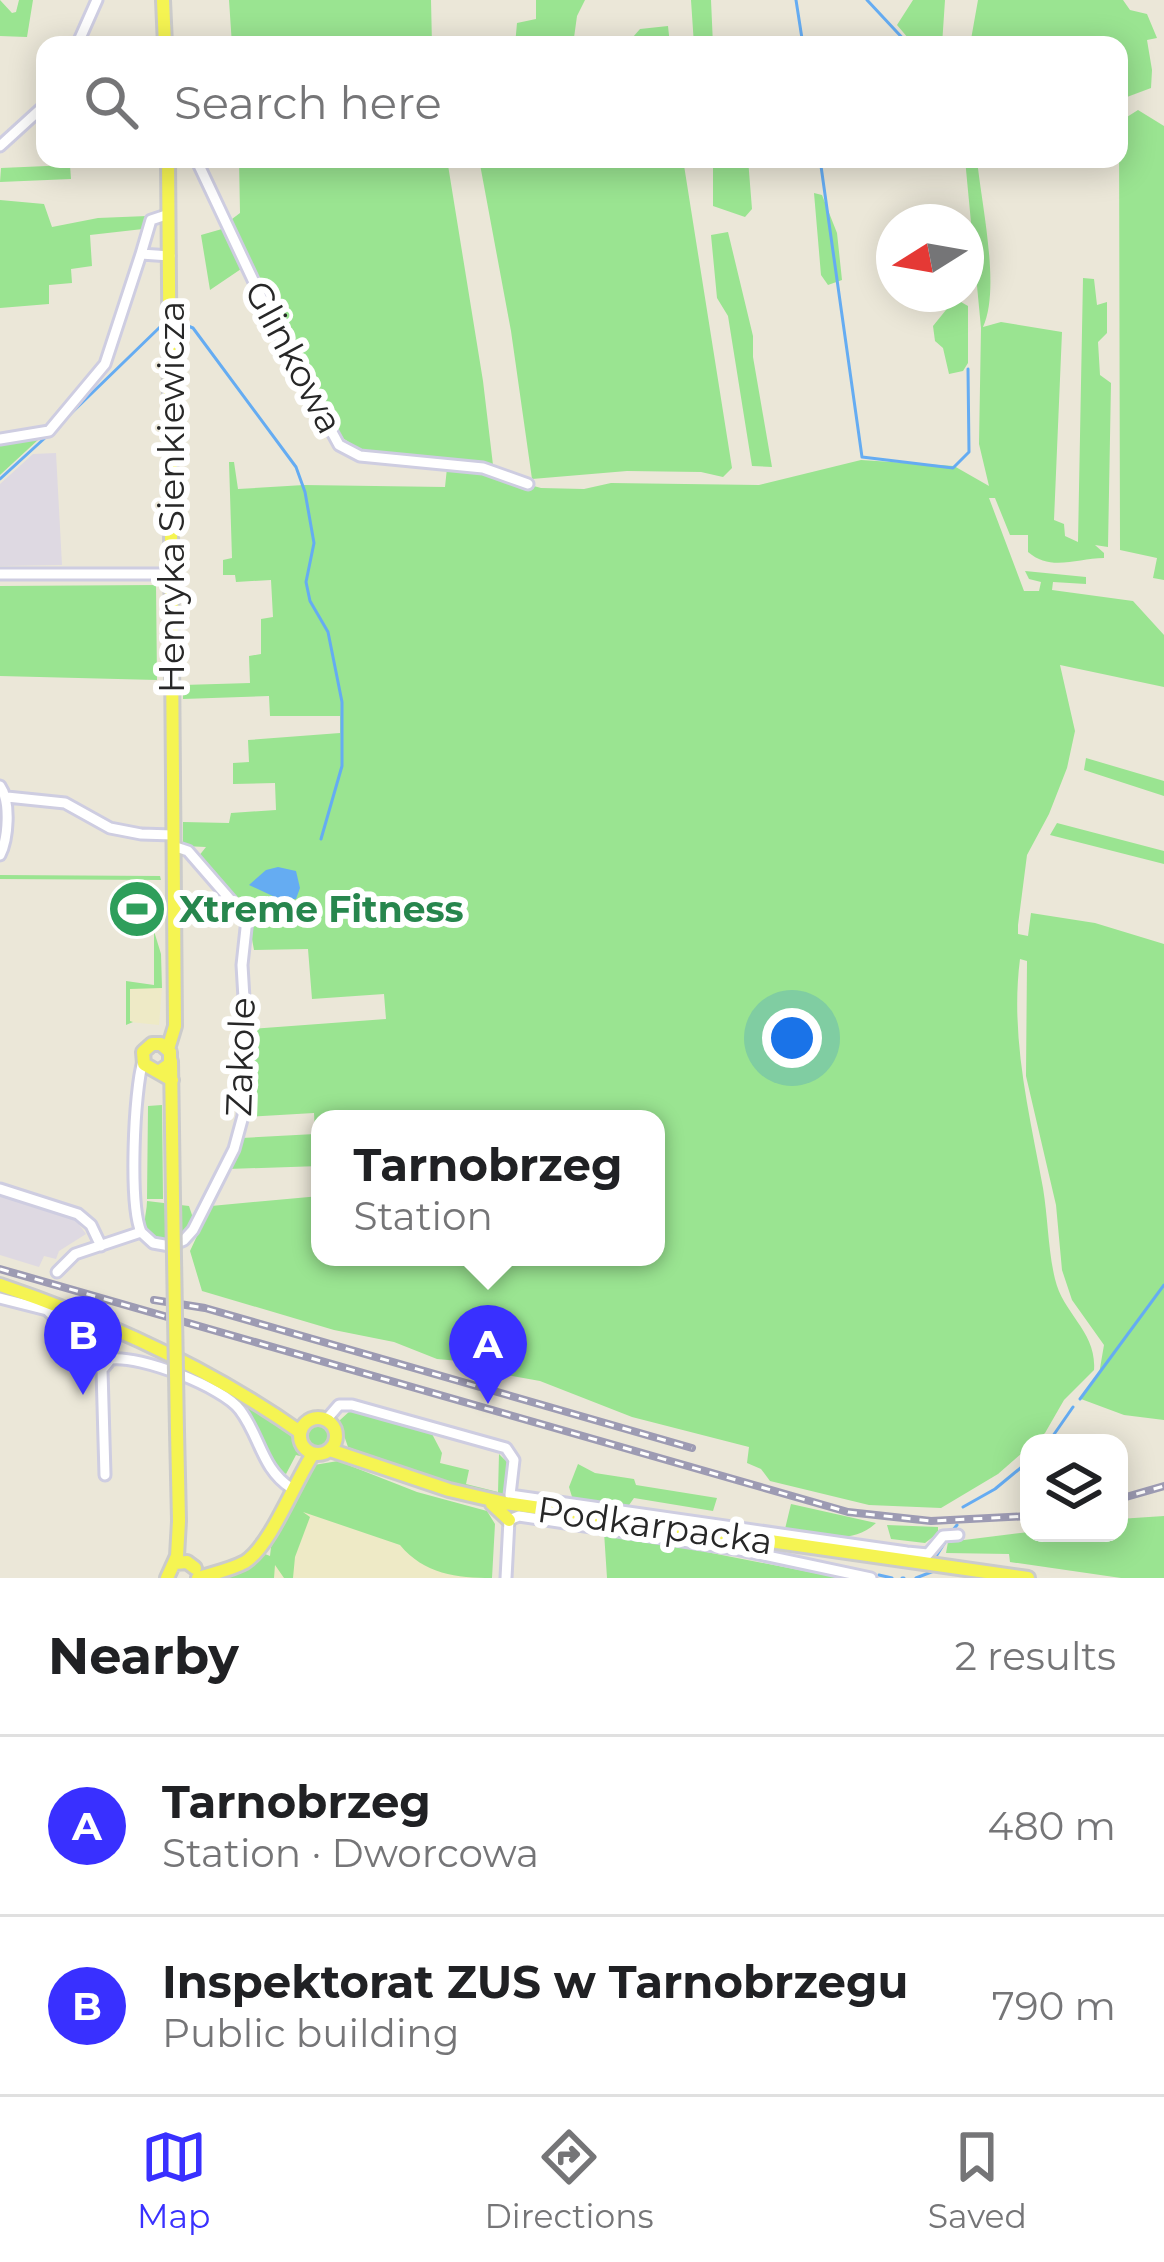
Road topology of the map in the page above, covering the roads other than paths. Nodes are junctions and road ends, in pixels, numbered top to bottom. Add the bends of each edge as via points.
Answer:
1 (97, 0) edge
2 (163, 0) edge
3 (81, 36) edge
4 (165, 36) edge
5 (36, 113) edge
6 (0, 146) edge
7 (168, 168) edge
8 (200, 168) edge
9 (169, 214) junction
10 (141, 254) junction
11 (170, 256) junction
12 (0, 439) edge
13 (528, 484) dead end
14 (0, 574) edge
15 (172, 574) junction
16 (0, 786) edge
17 (7, 797) junction
18 (173, 840) junction
19 (0, 855) edge
20 (158, 1064) junction
21 (0, 1190) edge
22 (141, 1232) junction
23 (101, 1246) junction
24 (57, 1273) dead end
25 (0, 1285) edge
26 (0, 1298) edge
27 (111, 1359) junction
28 (326, 1420) junction
29 (304, 1426) junction
30 (333, 1445) junction
31 (309, 1452) junction
32 (105, 1475) dead end
33 (291, 1488) junction
34 (481, 1498) junction
35 (509, 1520) junction
36 (958, 1535) dead end
37 (190, 1570) edge
38 (991, 1575) edge
39 (167, 1578) edge
40 (506, 1578) edge
41 (872, 1578) edge
42 (1028, 1578) edge

1 - 3 street
2 - 4 main road
5 - 6 street
7 - 9 main road, Henryka Sienkiewicza
8 - 13 street, Glinkowa via 339,445 360,456 483,468
9 - 10 street via 151,220
9 - 11 main road, Henryka Sienkiewicza
10 - 11 street
10 - 12 street via 97,379 50,431
11 - 15 main road, Henryka Sienkiewicza
14 - 15 street
15 - 18 main road, Henryka Sienkiewicza
16 - 17 street
17 - 18 street via 65,803 110,828
17 - 19 street
18 - 20 main road, Henryka Sienkiewicza via 174,1013
18 - 22 street, Zakole via 248,919 245,1100 234,1149 189,1235 170,1246
20 - 22 street via 136,1208
20 - 37 main road, Henryka Sienkiewicza, bridge via 173,1199 179,1521
21 - 23 street via 78,1214
22 - 23 street
23 - 24 street via 70,1257
25 - 29 main road via 101,1322
26 - 27 street via 47,1310 73,1335 106,1344
27 - 32 street via 102,1370
27 - 33 street via 230,1399 271,1473
28 - 29 main road
28 - 30 main road via 334,1426
28 - 36 street via 352,1405 506,1448 514,1460 510,1495 907,1552 928,1553 943,1536
29 - 31 main road
30 - 31 main road
30 - 34 main road, Podkarpacka
31 - 33 main road
33 - 37 main road via 244,1556
34 - 35 main road
34 - 38 main road, Podkarpacka
35 - 40 street
35 - 41 street via 608,1527
37 - 39 main road
38 - 42 main road, Podkarpacka

